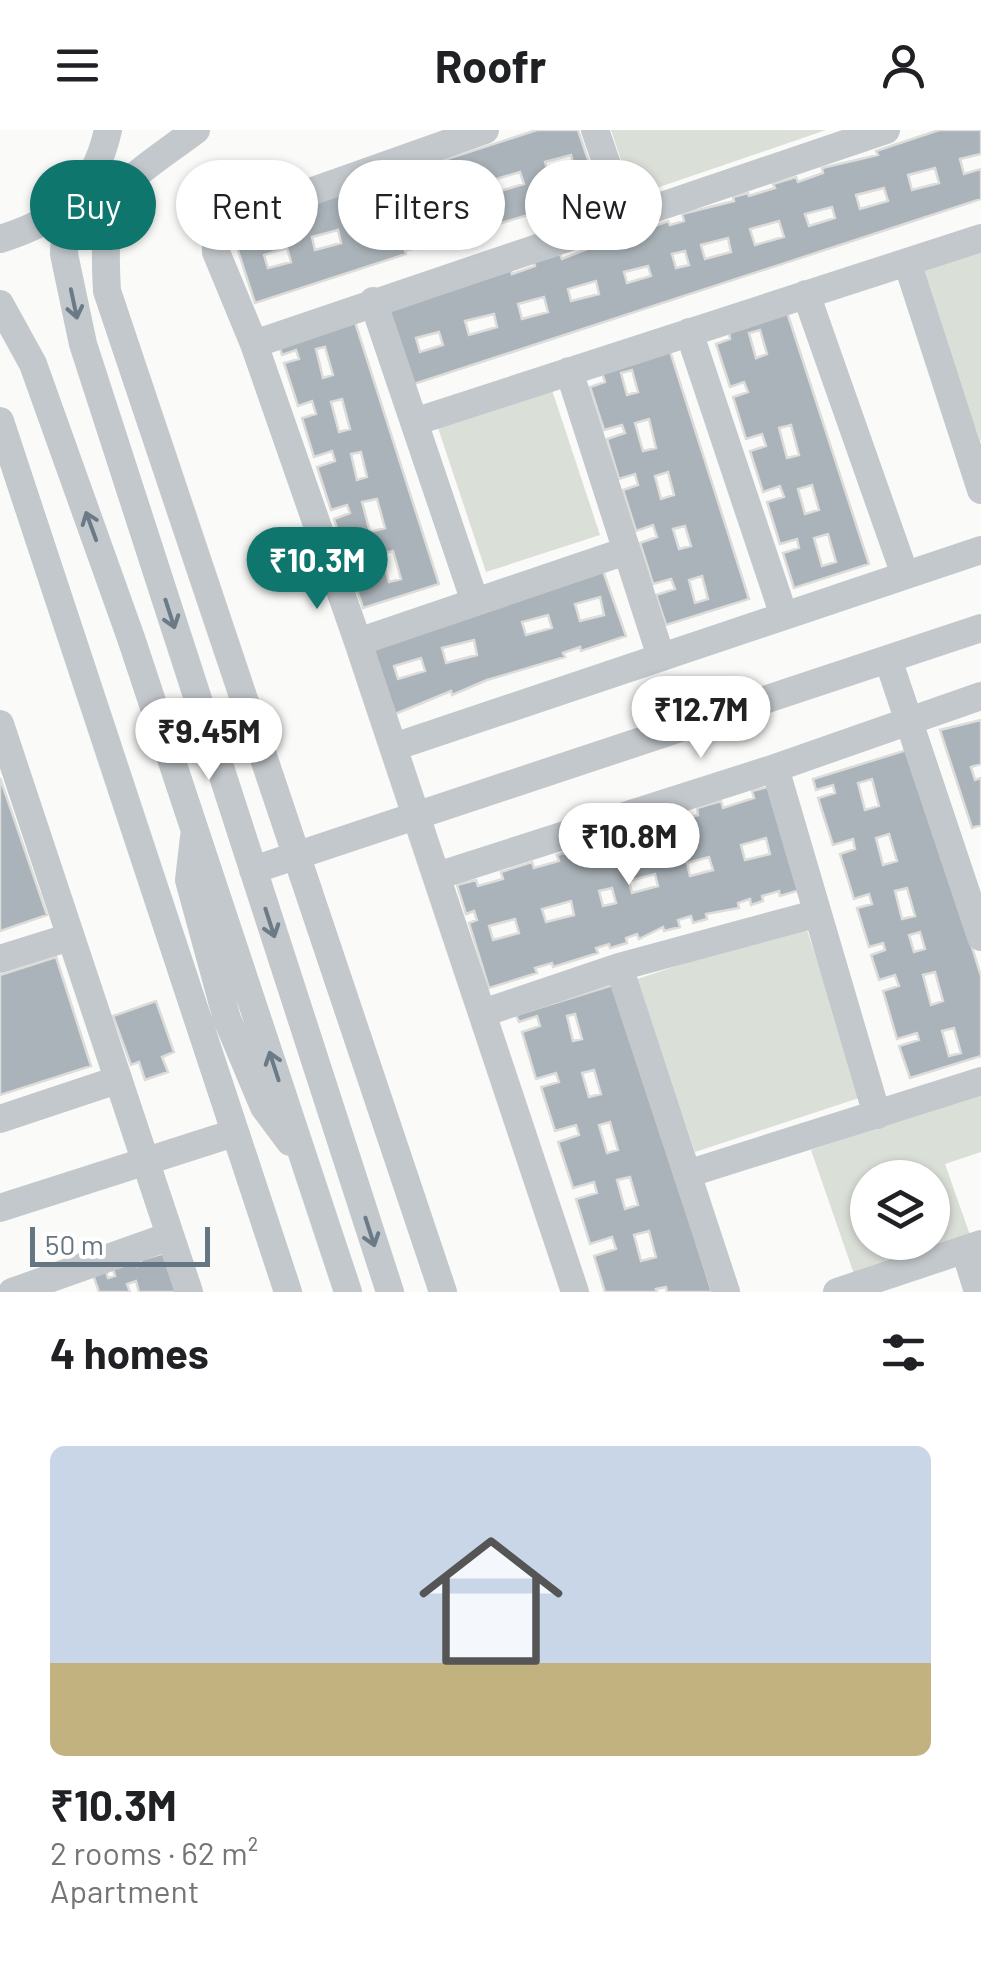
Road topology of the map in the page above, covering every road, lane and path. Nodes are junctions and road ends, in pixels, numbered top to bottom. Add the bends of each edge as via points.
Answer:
1 (108, 130) edge
2 (196, 130) edge
3 (486, 130) edge
4 (595, 130) edge
5 (886, 130) edge
6 (845, 136) edge
7 (98, 160) edge
8 (605, 160) edge
9 (662, 203) edge
10 (30, 230) edge
11 (981, 238) edge
12 (0, 239) edge
13 (64, 250) edge
14 (527, 250) edge
15 (907, 262) junction
16 (806, 294) junction
17 (372, 302) junction
18 (0, 304) edge
19 (689, 332) junction
20 (254, 344) junction
21 (570, 371) junction
22 (0, 421) edge
23 (414, 422) junction
24 (981, 490) edge
25 (626, 550) junction
26 (981, 550) edge
27 (905, 576) junction
28 (475, 602) junction
29 (784, 616) junction
30 (981, 628) edge
31 (358, 642) junction
32 (660, 658) junction
33 (888, 659) junction
34 (981, 696) edge
35 (909, 720) junction
36 (0, 724) edge
37 (394, 747) junction
38 (775, 768) junction
39 (416, 816) junction
40 (298, 855) junction
41 (970, 858) edge
42 (253, 870) junction
43 (437, 876) junction
44 (815, 914) junction
45 (70, 937) junction
46 (981, 937) edge
47 (0, 959) edge
48 (620, 967) junction
49 (482, 1013) junction
50 (117, 1080) junction
51 (981, 1081) edge
52 (877, 1115) junction
53 (0, 1119) edge
54 (234, 1132) junction
55 (144, 1162) junction
56 (687, 1174) junction
57 (0, 1208) edge
58 (170, 1236) junction
59 (973, 1247) edge
60 (69, 1283) edge
61 (12, 1292) edge
62 (189, 1292) edge
63 (288, 1292) edge
64 (348, 1292) edge
65 (390, 1292) edge
66 (443, 1292) edge
67 (575, 1292) edge
68 (726, 1292) edge
69 (837, 1292) edge
70 (978, 1292) edge

1 - 7 street
2 - 40 street via 134,176 112,204 104,245 107,292
3 - 20 street via 228,221 216,252
4 - 8 street
5 - 6 street
6 - 9 street
10 - 12 street
11 - 15 street
13 -> 42 street via 83,344
14 - 17 street
15 - 16 street
15 - 24 street
16 - 19 street
16 - 27 street
17 - 20 street
17 - 23 street
64 -> 18 street via 33,364
19 - 21 street
19 - 29 street
20 - 31 street
21 - 23 street
21 - 25 street
22 - 54 street
23 - 28 street
25 - 28 street
25 - 32 street
26 - 27 street
27 - 29 street
28 - 31 street
29 - 32 street
30 - 33 street
31 - 37 street
32 - 37 street
33 - 35 street
33 - 39 street
34 - 35 street
35 - 38 street
35 - 41 street
36 - 45 street
37 - 39 street
38 - 43 street
38 - 44 street
39 - 40 street
39 - 43 street
40 - 42 street
40 - 66 street
41 - 46 street
42 -> 65 street
43 - 49 street
44 - 48 street
44 - 52 street
45 - 47 street
45 - 50 street
48 - 49 street
48 - 56 street
49 - 67 street
50 - 53 street
50 - 55 street
51 - 52 street
52 - 56 street
54 - 55 street
54 - 63 street
55 - 57 street
55 - 58 street
56 - 68 street
58 - 60 street
58 - 62 street
59 - 69 street
59 - 70 street
60 - 61 street

